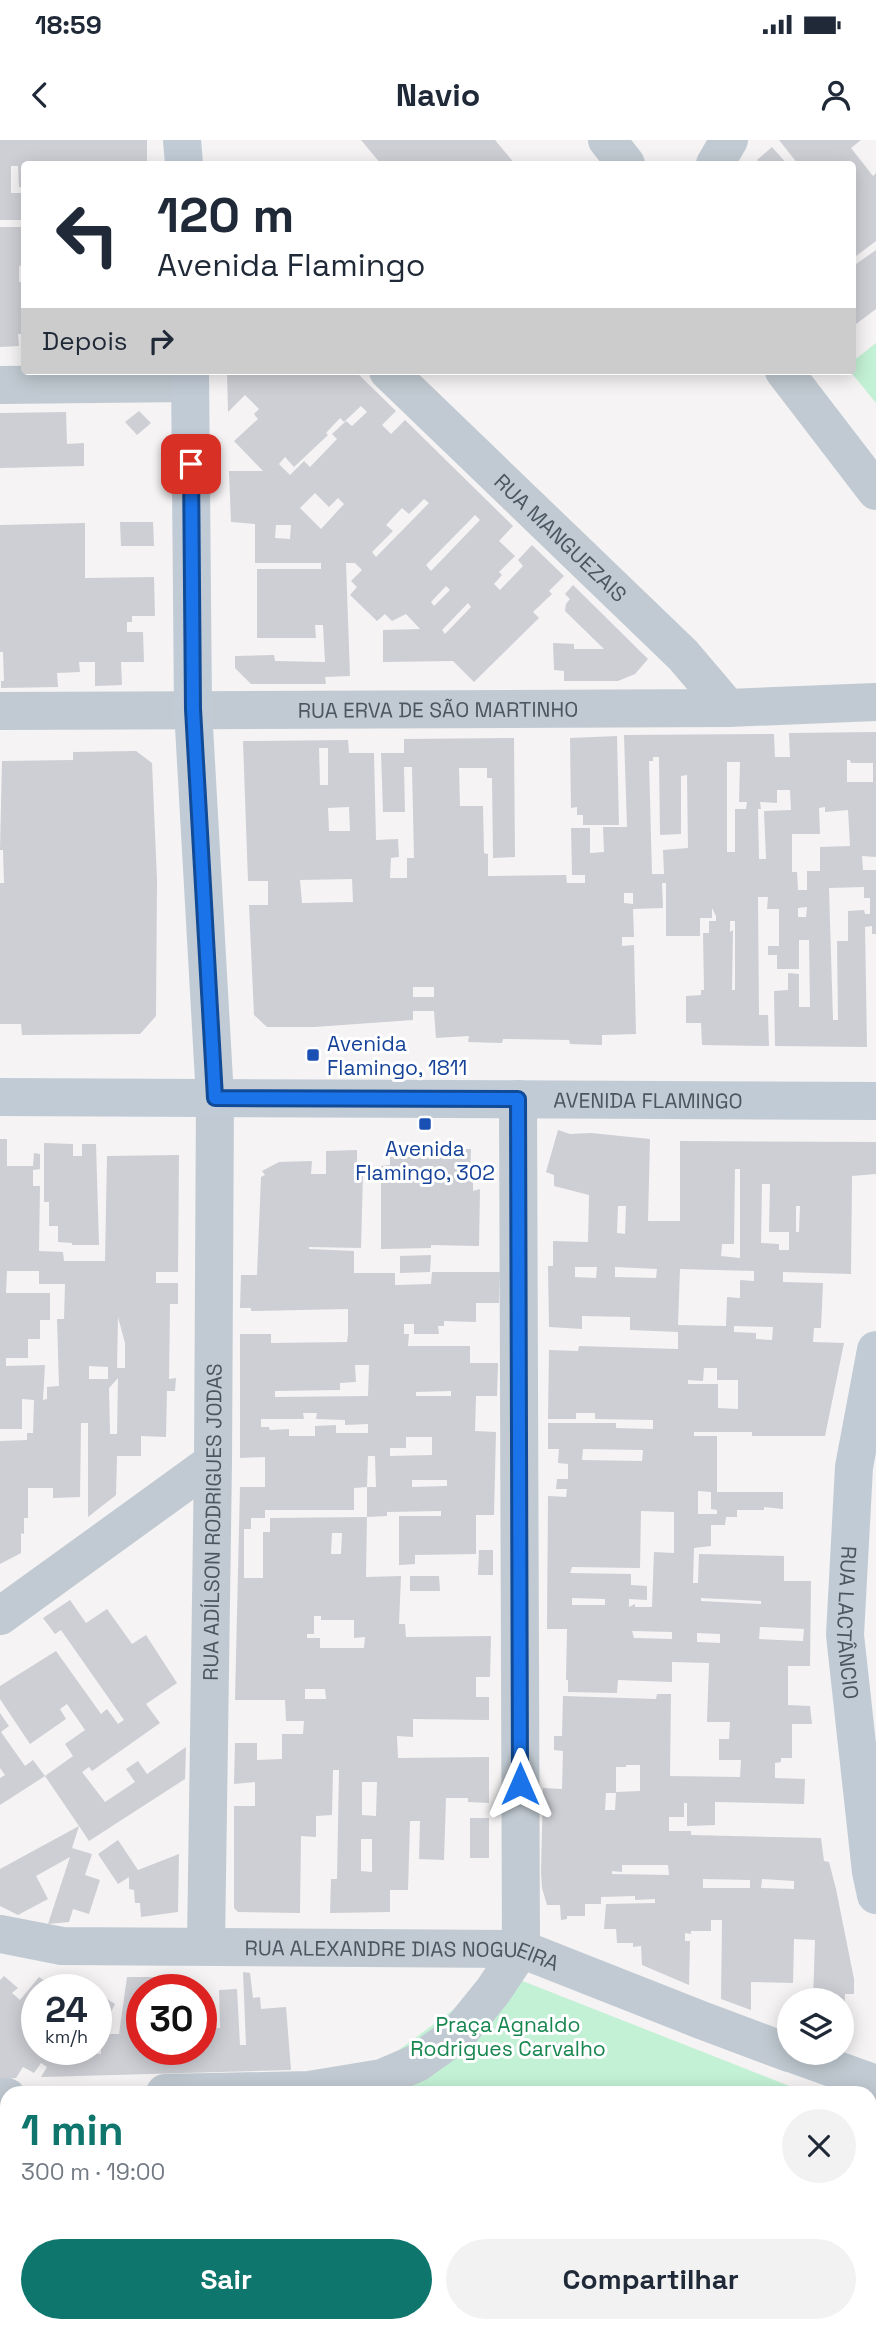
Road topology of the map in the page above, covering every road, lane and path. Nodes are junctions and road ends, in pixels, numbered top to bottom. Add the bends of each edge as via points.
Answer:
1 (182, 140) edge
2 (607, 140) edge
3 (729, 140) edge
4 (184, 161) edge
5 (624, 161) edge
6 (717, 161) edge
7 (392, 375) edge
8 (787, 375) edge
9 (190, 377) edge
10 (0, 385) edge
11 (876, 491) edge
12 (876, 702) edge
13 (728, 708) junction
14 (193, 709) junction
15 (0, 711) edge
16 (0, 1097) edge
17 (215, 1098) junction
18 (518, 1099) junction
19 (876, 1101) edge
20 (876, 1350) edge
21 (213, 1462) junction
22 (0, 1616) edge
23 (876, 1895) edge
24 (0, 1934) edge
25 (206, 1947) junction
26 (521, 1949) junction
27 (777, 2048) edge
28 (823, 2065) edge
29 (876, 2084) edge
30 (333, 2086) edge

1 - 4 street
2 - 5 street
3 - 6 street
7 - 13 street, RUA MANGUEZAIS via 683,655
8 - 11 street
9 - 10 street
9 - 14 street
12 - 13 street, RUA ERVA DE SÃO MARTINHO
13 - 14 street, RUA ERVA DE SÃO MARTINHO
14 - 15 street, RUA ERVA DE SÃO MARTINHO
14 - 17 street
16 - 17 street, AVENIDA FLAMINGO
17 - 18 street, AVENIDA FLAMINGO
17 - 21 street, RUA ADÍLSON RODRIGUES JODAS
18 - 19 street, AVENIDA FLAMINGO
18 - 26 street
20 - 23 street, RUA LACTÂNCIO via 854,1467 845,1635
21 - 22 street
21 - 25 street, RUA ADÍLSON RODRIGUES JODAS
24 - 25 street, RUA ALEXANDRE DIAS NOGUEIRA via 62,1946
25 - 26 street, RUA ALEXANDRE DIAS NOGUEIRA
26 - 27 street, RUA ALEXANDRE DIAS NOGUEIRA
26 - 30 street via 459,2033 417,2063 382,2078
28 - 29 street, RUA ALEXANDRE DIAS NOGUEIRA

